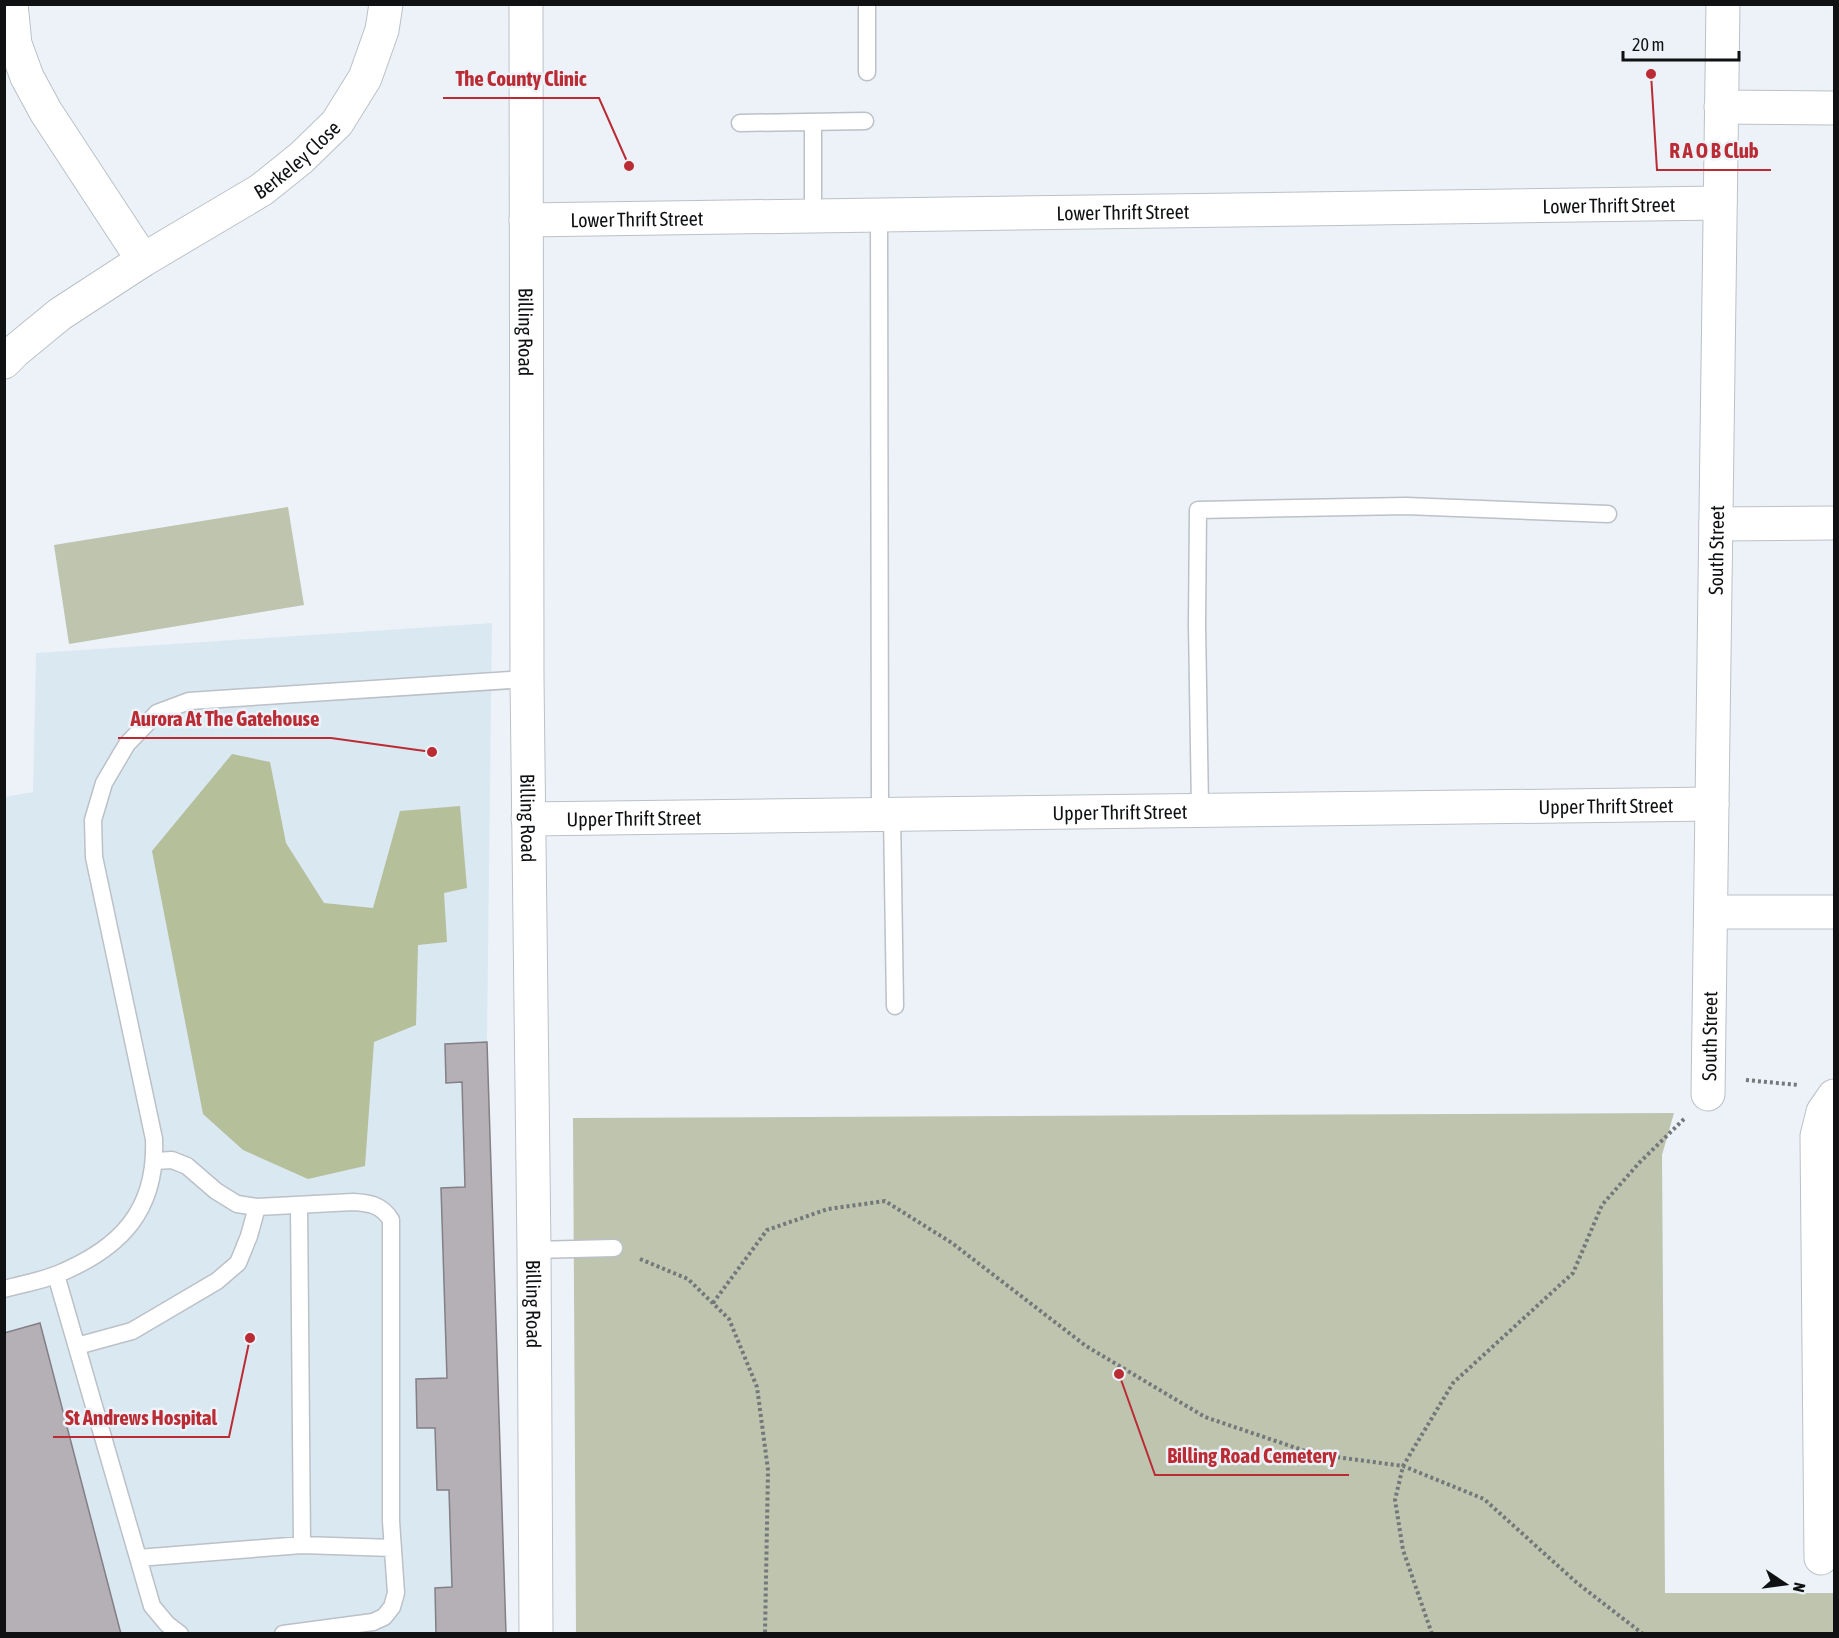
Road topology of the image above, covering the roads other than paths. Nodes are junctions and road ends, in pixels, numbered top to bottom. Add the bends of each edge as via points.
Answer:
1 (11, 4) edge
2 (386, 4) edge
3 (525, 4) edge
4 (867, 4) edge
5 (1723, 4) edge
6 (867, 72) dead end
7 (1721, 107) junction
8 (1834, 108) edge
9 (865, 121) dead end
10 (813, 122) junction
11 (740, 123) dead end
12 (1720, 203) junction
13 (879, 215) junction
14 (813, 216) junction
15 (526, 219) junction
16 (143, 260) junction
17 (4, 362) edge
18 (1608, 514) dead end
19 (1834, 523) edge
20 (1716, 524) junction
21 (527, 679) junction
22 (1712, 804) junction
23 (1200, 809) junction
24 (886, 814) junction
25 (528, 819) junction
26 (1711, 912) junction
27 (1834, 912) edge
28 (895, 1006) dead end
29 (1708, 1085) road end
30 (1834, 1096) edge
31 (155, 1161) junction
32 (299, 1205) junction
33 (256, 1207) junction
34 (614, 1248) road end
35 (534, 1250) junction
36 (56, 1275) junction
37 (4, 1288) edge
38 (76, 1346) junction
39 (1827, 1410) edge
40 (302, 1545) junction
41 (393, 1548) junction
42 (138, 1558) junction
43 (1821, 1558) dead end
44 (180, 1634) edge
45 (283, 1634) edge
46 (536, 1634) edge

1 - 16 street via 15,44 27,77
2 - 16 street, Berkeley Close via 382,30 365,78 337,123 261,190
3 - 15 street, Billing Road
4 - 6 lane
5 - 7 street, South Street
7 - 8 street
7 - 12 street, South Street
9 - 10 lane
10 - 11 lane
10 - 14 lane
12 - 13 street, Lower Thrift Street
12 - 20 street, South Street
13 - 14 street, Lower Thrift Street
13 - 24 lane
14 - 15 street, Lower Thrift Street
15 - 21 street, Billing Road
16 - 17 street, Berkeley Close via 60,314
18 - 23 lane via 1406,506 1198,510
19 - 20 street
20 - 22 street, South Street
21 - 25 street, Billing Road
21 - 31 lane via 189,701 157,713 127,744 104,783 93,820 94,857 154,1139
22 - 23 street, Upper Thrift Street
22 - 26 street, South Street
23 - 24 street, Upper Thrift Street
24 - 25 street, Upper Thrift Street
24 - 28 lane
25 - 35 street, Billing Road
26 - 27 street
26 - 29 street, South Street
30 - 39 street via 1823,1112 1817,1136
31 - 33 lane via 172,1160 187,1166 237,1204
31 - 36 lane via 140,1213 118,1240
32 - 33 lane
32 - 40 lane
32 - 41 lane via 367,1203 386,1212 391,1220
33 - 38 lane via 238,1263 217,1281 132,1331
34 - 35 lane
35 - 46 street, Billing Road
36 - 37 lane
36 - 38 lane
38 - 42 lane
39 - 43 street
40 - 41 lane
40 - 42 lane
41 - 45 lane via 396,1593 384,1617 373,1622
42 - 44 lane via 152,1606

